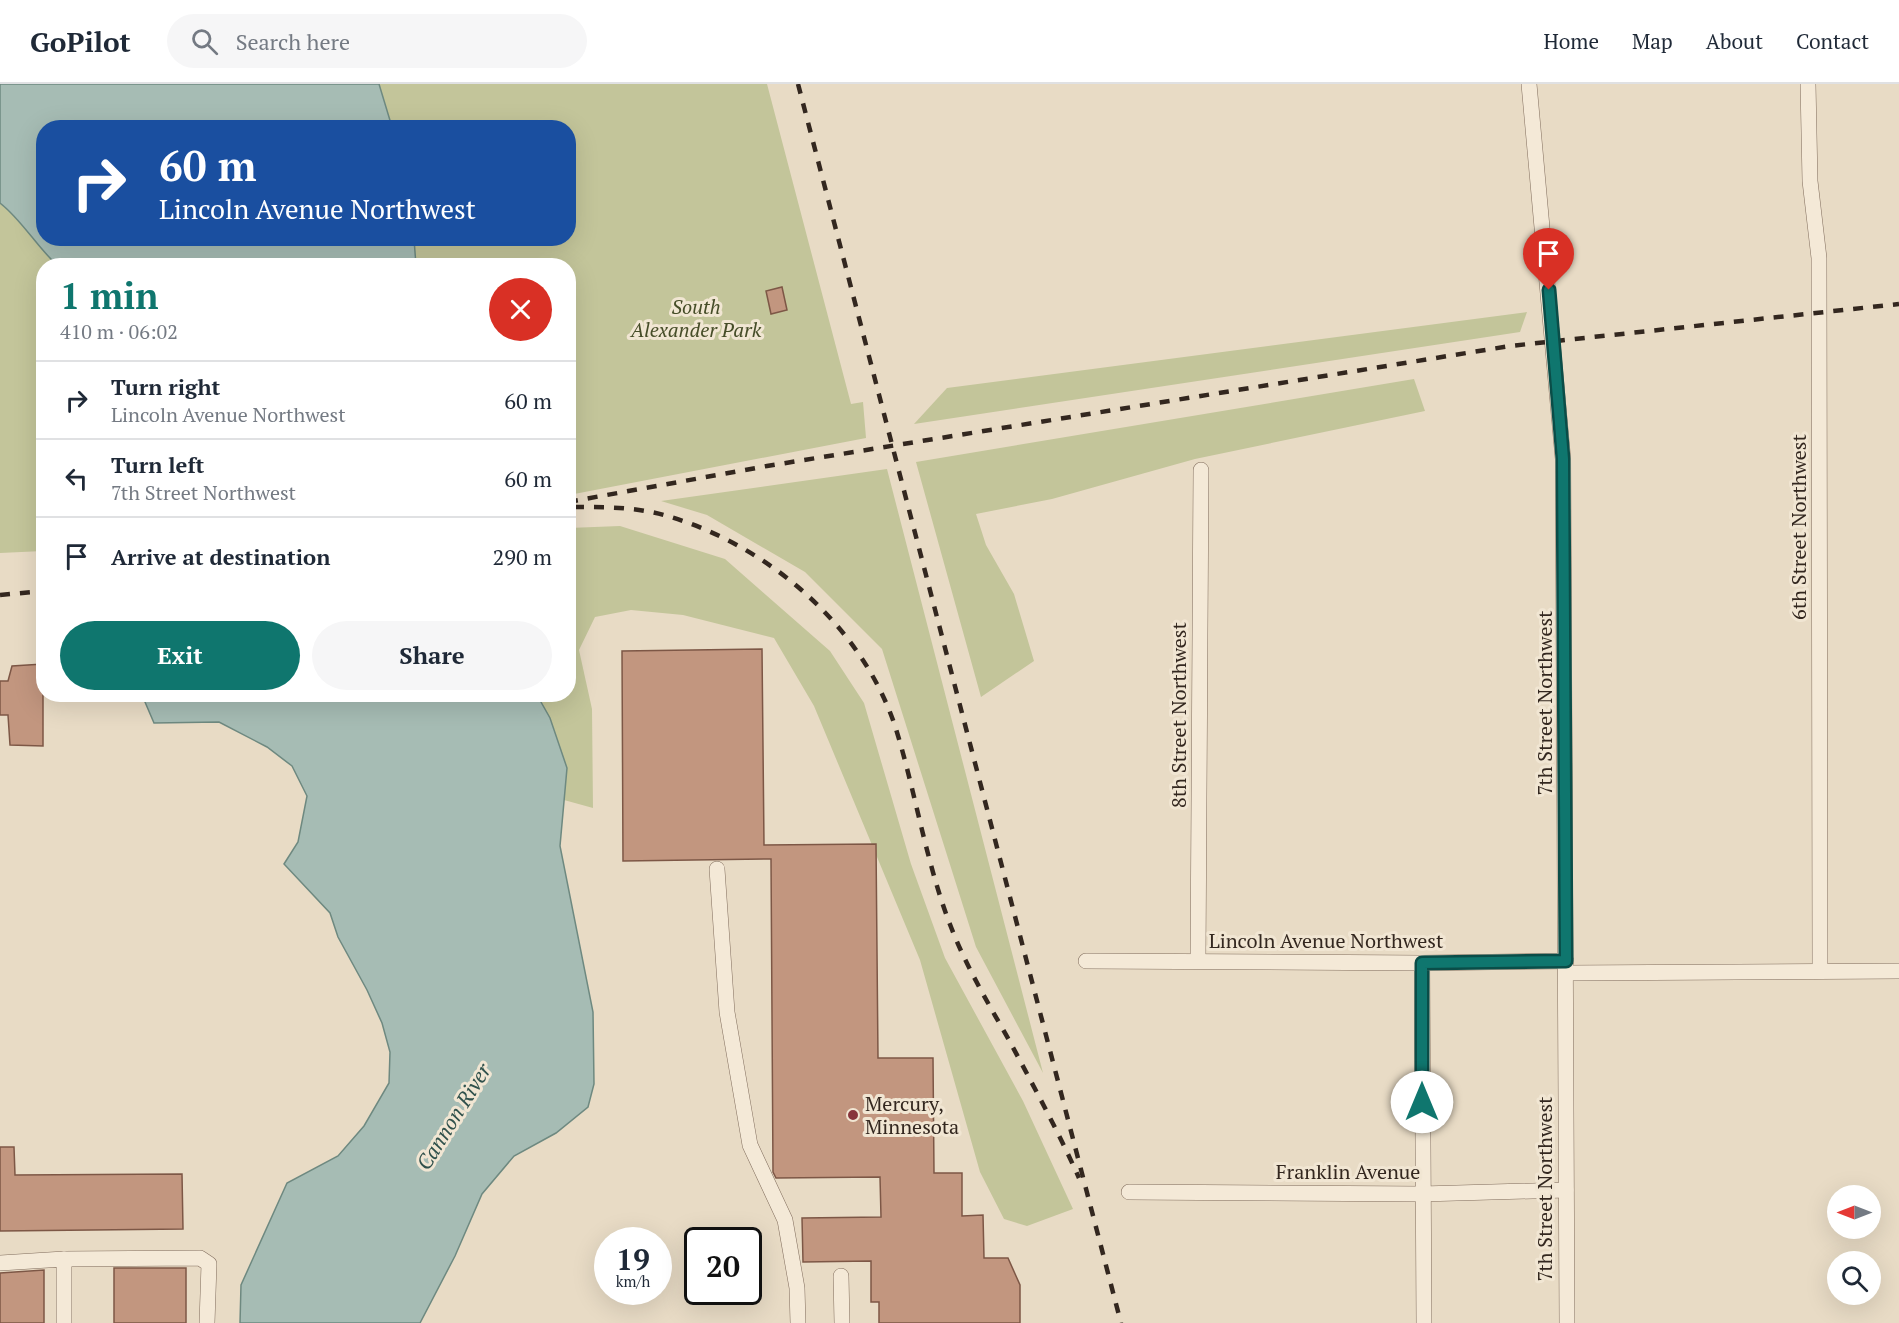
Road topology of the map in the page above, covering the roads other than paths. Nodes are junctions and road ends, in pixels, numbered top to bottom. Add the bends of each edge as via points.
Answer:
1 (1529, 84) edge
2 (1808, 84) edge
3 (1201, 470) dead end
4 (717, 869) dead end
5 (1086, 961) dead end
6 (1198, 961) junction
7 (1422, 963) junction
8 (1566, 967) junction
9 (1820, 971) junction
10 (1899, 971) edge
11 (1566, 1190) junction
12 (1129, 1192) dead end
13 (1422, 1194) junction
14 (64, 1259) junction
15 (0, 1263) edge
16 (841, 1276) dead end
17 (64, 1323) edge
18 (207, 1323) edge
19 (798, 1323) edge
20 (842, 1323) edge
21 (1424, 1323) edge
22 (1567, 1323) edge

1 - 8 street, 7th Street Northwest via 1563,459
2 - 9 street, 6th Street Northwest via 1810,181 1819,258
3 - 6 street, 8th Street Northwest
4 - 19 street via 727,1012 750,1145 785,1220 797,1288
5 - 6 street, Lincoln Avenue Northwest
6 - 7 street, Lincoln Avenue Northwest
7 - 8 street, Lincoln Avenue Northwest
7 - 13 street
8 - 9 street, Lincoln Avenue Northwest
8 - 11 street, 7th Street Northwest
9 - 10 street, Lincoln Avenue Northwest
11 - 13 street, Franklin Avenue
11 - 22 street, 7th Street Northwest
12 - 13 street, Franklin Avenue
13 - 21 street
14 - 15 street
14 - 17 street
14 - 18 street via 200,1258 209,1264
16 - 20 street

